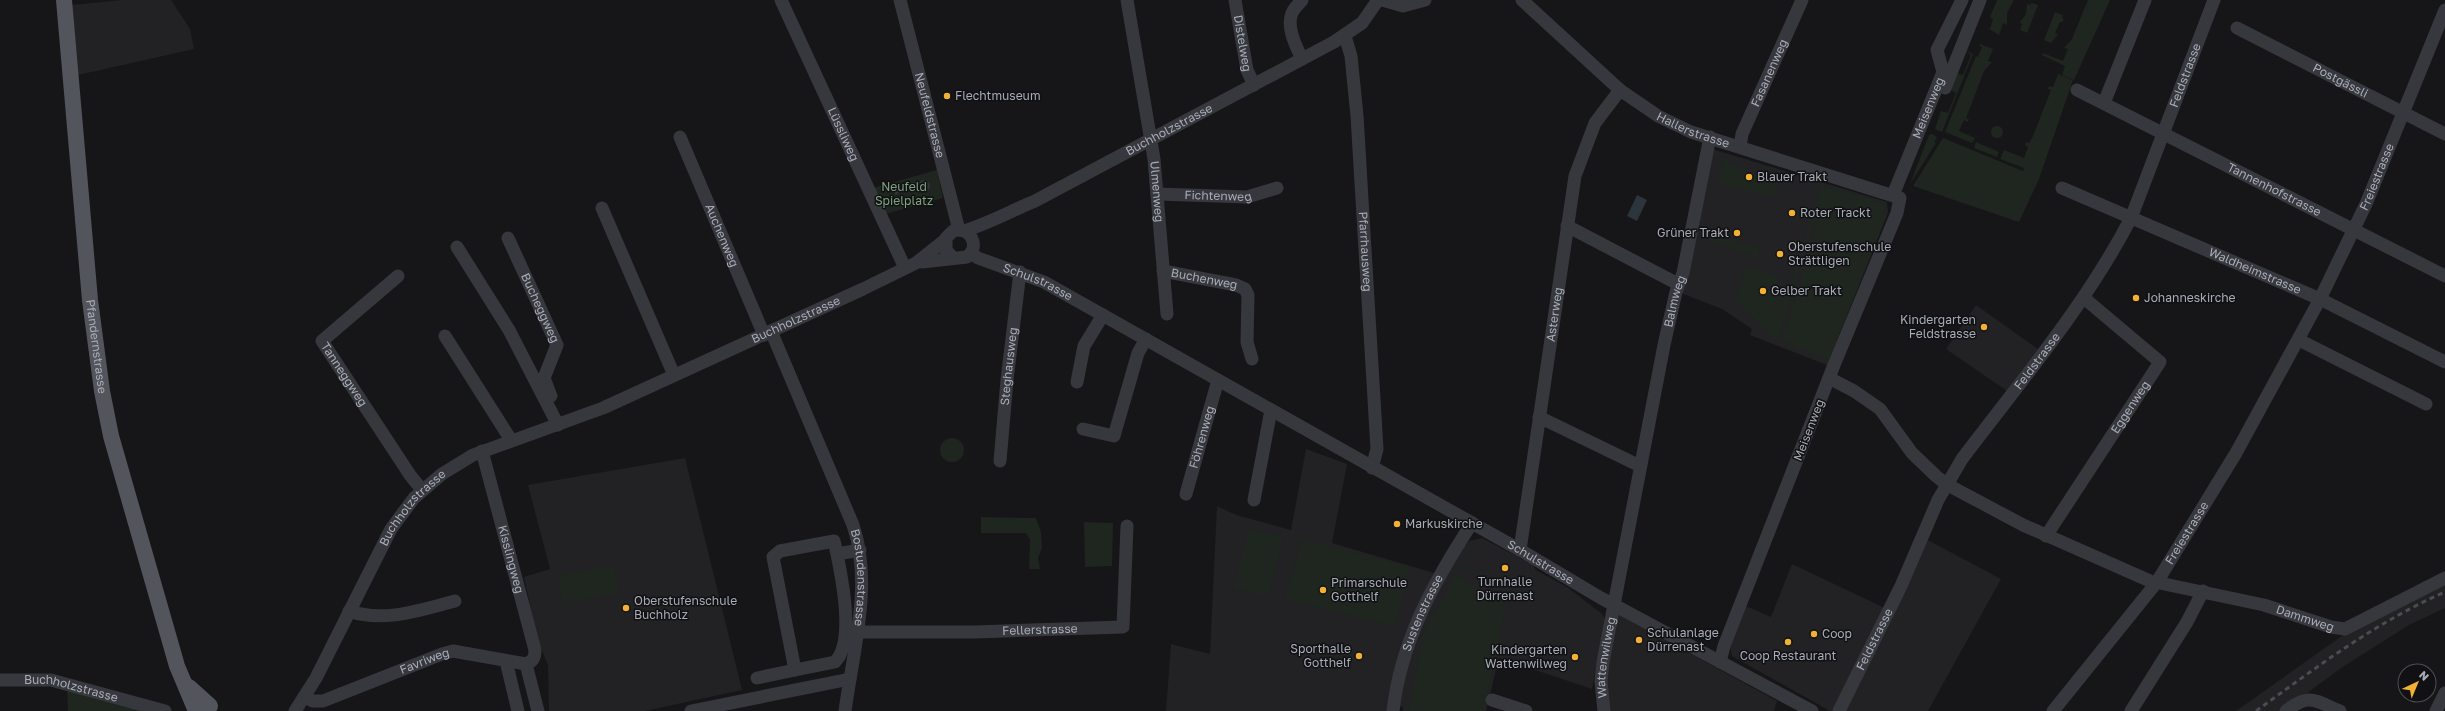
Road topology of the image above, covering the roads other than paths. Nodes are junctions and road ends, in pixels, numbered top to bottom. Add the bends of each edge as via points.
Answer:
1 (64, 0) edge
2 (781, 0) edge
3 (900, 0) edge
4 (1127, 0) edge
5 (1235, 0) edge
6 (1302, 0) edge
7 (1378, 0) edge
8 (1382, 0) edge
9 (1425, 0) edge
10 (1522, 0) edge
11 (1802, 0) edge
12 (1962, 0) edge
13 (1980, 0) edge
14 (2145, 0) edge
15 (2214, 0) edge
16 (2445, 10) edge
17 (2237, 28) dead end
18 (1345, 36) junction
19 (1302, 59) junction
20 (1254, 85) junction
21 (1620, 90) junction
22 (2078, 90) dead end
23 (2104, 103) junction
24 (2404, 112) junction
25 (1928, 132) dead end
26 (2163, 132) junction
27 (2445, 134) edge
28 (680, 137) dead end
29 (1710, 138) junction
30 (1149, 140) junction
31 (1740, 147) junction
32 (1277, 188) dead end
33 (2062, 188) dead end
34 (1157, 194) junction
35 (1897, 196) junction
36 (602, 208) dead end
37 (2131, 218) junction
38 (993, 221) junction
39 (1567, 226) junction
40 (961, 230) junction
41 (2354, 230) junction
42 (508, 238) dead end
43 (945, 240) junction
44 (457, 247) dead end
45 (972, 248) junction
46 (953, 258) junction
47 (911, 266) junction
48 (1164, 271) junction
49 (1020, 272) junction
50 (398, 276) dead end
51 (2445, 276) edge
52 (1678, 284) junction
53 (2084, 298) junction
54 (2320, 299) junction
55 (1167, 314) dead end
56 (1103, 315) junction
57 (767, 333) junction
58 (445, 336) dead end
59 (2299, 340) junction
60 (1144, 343) junction
61 (1252, 359) dead end
62 (2445, 362) edge
63 (674, 375) junction
64 (1829, 378) junction
65 (1218, 380) junction
66 (1077, 382) dead end
67 (2426, 404) dead end
68 (1271, 410) junction
69 (1538, 417) junction
70 (561, 424) junction
71 (1083, 429) dead end
72 (511, 440) junction
73 (1118, 442) dead end
74 (482, 451) junction
75 (1000, 461) dead end
76 (1640, 466) junction
77 (1372, 468) junction
78 (1946, 484) junction
79 (422, 490) junction
80 (1186, 494) dead end
81 (1254, 500) dead end
82 (1472, 523) junction
83 (1127, 526) dead end
84 (2046, 536) junction
85 (860, 550) junction
86 (1520, 550) junction
87 (837, 554) junction
88 (2445, 578) edge
89 (2157, 582) junction
90 (2203, 591) junction
91 (454, 601) dead end
92 (1614, 605) junction
93 (349, 611) junction
94 (857, 632) junction
95 (506, 661) junction
96 (1720, 662) junction
97 (526, 664) junction
98 (796, 670) junction
99 (757, 678) dead end
100 (850, 679) junction
101 (0, 680) edge
102 (2445, 693) edge
103 (304, 697) junction
104 (1492, 700) dead end
105 (206, 710) edge
106 (165, 711) edge
107 (295, 711) edge
108 (518, 711) edge
109 (538, 711) edge
110 (691, 711) edge
111 (845, 711) edge
112 (1393, 711) edge
113 (1526, 711) edge
114 (1604, 711) edge
115 (1812, 711) edge
116 (1839, 711) edge
117 (2053, 711) edge
118 (2131, 711) edge
119 (2286, 711) edge
120 (2340, 711) edge
121 (2436, 711) edge

1 - 105 main road, Pfandernstrasse via 90,300 102,391 111,436 172,649 184,683
2 - 47 street, Lüssliweg
3 - 40 street, Neufeldstrasse
4 - 30 street, Ulmenweg
5 - 20 street, Distelweg via 1247,70
6 - 19 street via 1292,13 1292,19 1294,40
7 - 18 street, Buchholzstrasse via 1362,23
8 - 9 street via 1403,6
10 - 21 street, Hallerstrasse
11 - 31 street, Fasanenweg via 1742,134
12 - 35 street, Meisenweg via 1937,50 1943,72
13 - 25 street
14 - 23 street
15 - 26 street, Feldstrasse
16 - 24 street, Freiestrasse
17 - 24 street, Postgässli
18 - 19 street, Buchholzstrasse
18 - 77 street, Pfarrhausweg via 1351,56 1357,116 1377,449
19 - 20 street, Buchholzstrasse
20 - 30 street, Buchholzstrasse
21 - 29 street, Hallerstrasse via 1658,116
21 - 39 street, Asterweg via 1595,123 1582,153 1575,176
22 - 23 street, Tannenhofstrasse
23 - 26 street, Tannenhofstrasse
24 - 27 street, Postgässli
24 - 41 street, Freiestrasse
26 - 37 street, Feldstrasse
26 - 41 street, Tannenhofstrasse
28 - 57 street, Auchenweg
29 - 31 street, Hallerstrasse
29 - 52 street, Balmweg via 1683,273
30 - 34 street, Ulmenweg via 1154,159
30 - 38 street, Buchholzstrasse
31 - 35 street, Hallerstrasse
32 - 34 street, Fichtenweg via 1247,197
33 - 37 street, Waldheimstrasse
34 - 48 street, Ulmenweg
35 - 64 street, Meisenweg via 1897,214
36 - 63 street
37 - 53 street, Feldstrasse
37 - 54 street, Waldheimstrasse
38 - 40 street, Buchholzstrasse
38 - 45 street, Buchholzstrasse
39 - 52 street
39 - 69 street, Asterweg
40 - 43 street via 950,233
40 - 45 street via 970,235
41 - 51 street, Tannenhofstrasse
41 - 54 street, Freiestrasse
42 - 70 street, Bucheggweg via 557,345 544,378
43 - 46 street via 946,250
43 - 47 street, Buchholzstrasse
44 - 70 street via 509,330
45 - 46 street via 961,259
45 - 49 street, Schulstrasse via 978,258
46 - 47 street, Buchholzstrasse
47 - 57 street, Buchholzstrasse
48 - 55 street, Ulmenweg
48 - 61 street, Buchenweg via 1245,289 1248,295 1248,342
49 - 56 street, Schulstrasse via 1044,282
49 - 75 street, Steghausweg
50 - 79 street, Tanneggweg via 322,341
52 - 76 street, Balmweg
53 - 78 street, Feldstrasse via 1962,459
53 - 84 street, Eggenweg via 2160,362
54 - 59 street, Freiestrasse
54 - 62 street, Waldheimstrasse
56 - 60 street, Schulstrasse
56 - 66 street via 1084,346
57 - 63 street, Buchholzstrasse
57 - 85 street, Bostudenstrasse via 853,525
58 - 72 street
59 - 67 street
59 - 89 street, Freiestrasse via 2232,459
60 - 65 street, Schulstrasse
60 - 71 street via 1134,364 1114,436
60 - 73 street via 1142,360
63 - 70 street, Buchholzstrasse via 603,408
64 - 78 street via 1880,409 1912,453
64 - 96 street, Meisenweg via 1725,643
65 - 68 street, Schulstrasse
65 - 80 street, Föhrenweg
68 - 77 street, Schulstrasse
68 - 81 street
69 - 76 street
69 - 86 street, Asterweg
70 - 72 street, Buchholzstrasse
72 - 74 street, Buchholzstrasse
74 - 79 street, Buchholzstrasse via 457,464
74 - 97 street, Kisslingweg via 535,650 532,662
76 - 92 street, Balmweg
77 - 82 street, Schulstrasse
78 - 84 street
78 - 116 street, Feldstrasse via 1901,586
79 - 93 street, Buchholzstrasse via 387,534
82 - 86 street, Schulstrasse
82 - 112 street, Sustenstrasse via 1413,629 1401,665
83 - 94 street, Fellerstrasse via 1123,627 975,632
84 - 89 street
85 - 87 street
85 - 94 street, Bostudenstrasse via 861,583
86 - 92 street, Schulstrasse
87 - 98 street via 846,605 840,658 835,662
87 - 98 street via 834,541 780,551 773,557
88 - 90 street, Dammweg via 2345,629 2331,627 2264,605
89 - 90 street, Dammweg
89 - 117 street, Freiestrasse
90 - 118 street via 2187,622
91 - 93 street via 395,616 374,616
92 - 96 street, Schulstrasse
92 - 114 street, Wattenwilweg via 1601,682
93 - 103 street, Buchholzstrasse
94 - 100 street, Bostudenstrasse
95 - 97 street, Favriweg
95 - 103 street, Favriweg via 453,651 322,701
95 - 108 street
96 - 115 street, Schulstrasse
97 - 109 street
98 - 99 street
100 - 110 street
100 - 111 street, Bostudenstrasse
101 - 106 street, Buchholzstrasse via 51,680
102 - 121 street
103 - 107 street, Buchholzstrasse
104 - 113 street
119 - 120 street via 2299,700 2307,699

